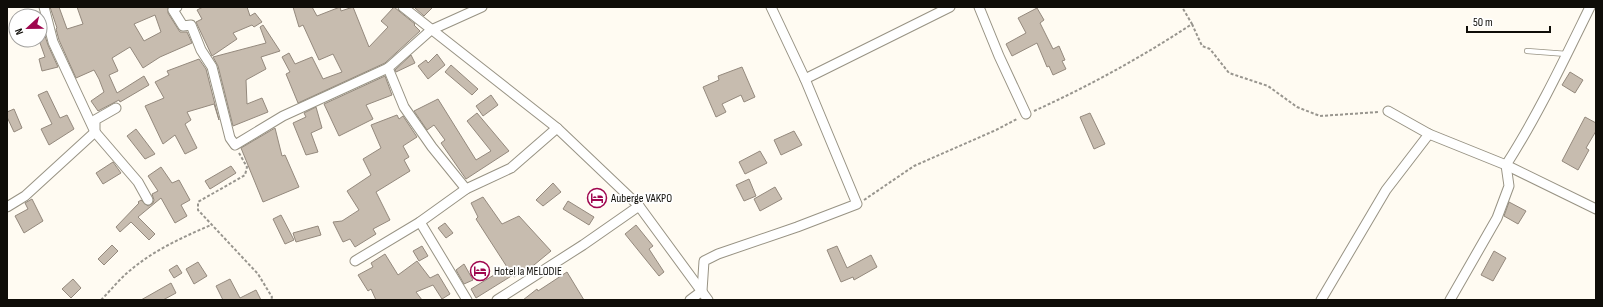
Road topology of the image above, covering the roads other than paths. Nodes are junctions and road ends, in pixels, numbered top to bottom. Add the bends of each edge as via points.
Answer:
1 (44, 7) edge
2 (177, 7) edge
3 (403, 7) edge
4 (482, 7) edge
5 (771, 7) edge
6 (950, 7) edge
7 (978, 7) edge
8 (1590, 7) edge
9 (431, 30) junction
10 (1527, 51) dead end
11 (1567, 54) junction
12 (388, 68) junction
13 (805, 79) junction
14 (116, 108) dead end
15 (1388, 111) road end
16 (1026, 114) road end
17 (557, 128) junction
18 (96, 132) junction
19 (1429, 134) junction
20 (1506, 165) junction
21 (466, 189) junction
22 (148, 200) dead end
23 (640, 206) junction
24 (7, 208) edge
25 (1596, 209) edge
26 (420, 222) junction
27 (355, 261) dead end
28 (702, 291) junction
29 (467, 300) edge
30 (497, 300) edge
31 (690, 300) edge
32 (708, 300) edge
33 (1321, 300) edge
34 (1450, 300) edge

1 - 18 street via 53,42
2 - 12 street via 173,10 183,26 191,25 201,50 212,67 230,138 235,145 283,116
3 - 9 street
4 - 9 street
5 - 13 street
6 - 13 street
7 - 16 street
8 - 11 street
9 - 12 street
9 - 17 street
10 - 11 lane
11 - 20 street
12 - 21 street via 404,107
13 - 28 street via 857,204 704,261
14 - 18 street via 95,120
15 - 19 street
17 - 21 street via 511,168
17 - 23 street
18 - 22 street via 138,182
18 - 24 street via 25,196
19 - 20 street
19 - 33 street via 1386,190
20 - 25 street
20 - 34 street via 1509,186 1496,218
21 - 26 street
23 - 28 street
23 - 30 street
26 - 27 street
26 - 29 street
28 - 31 street
28 - 32 street

